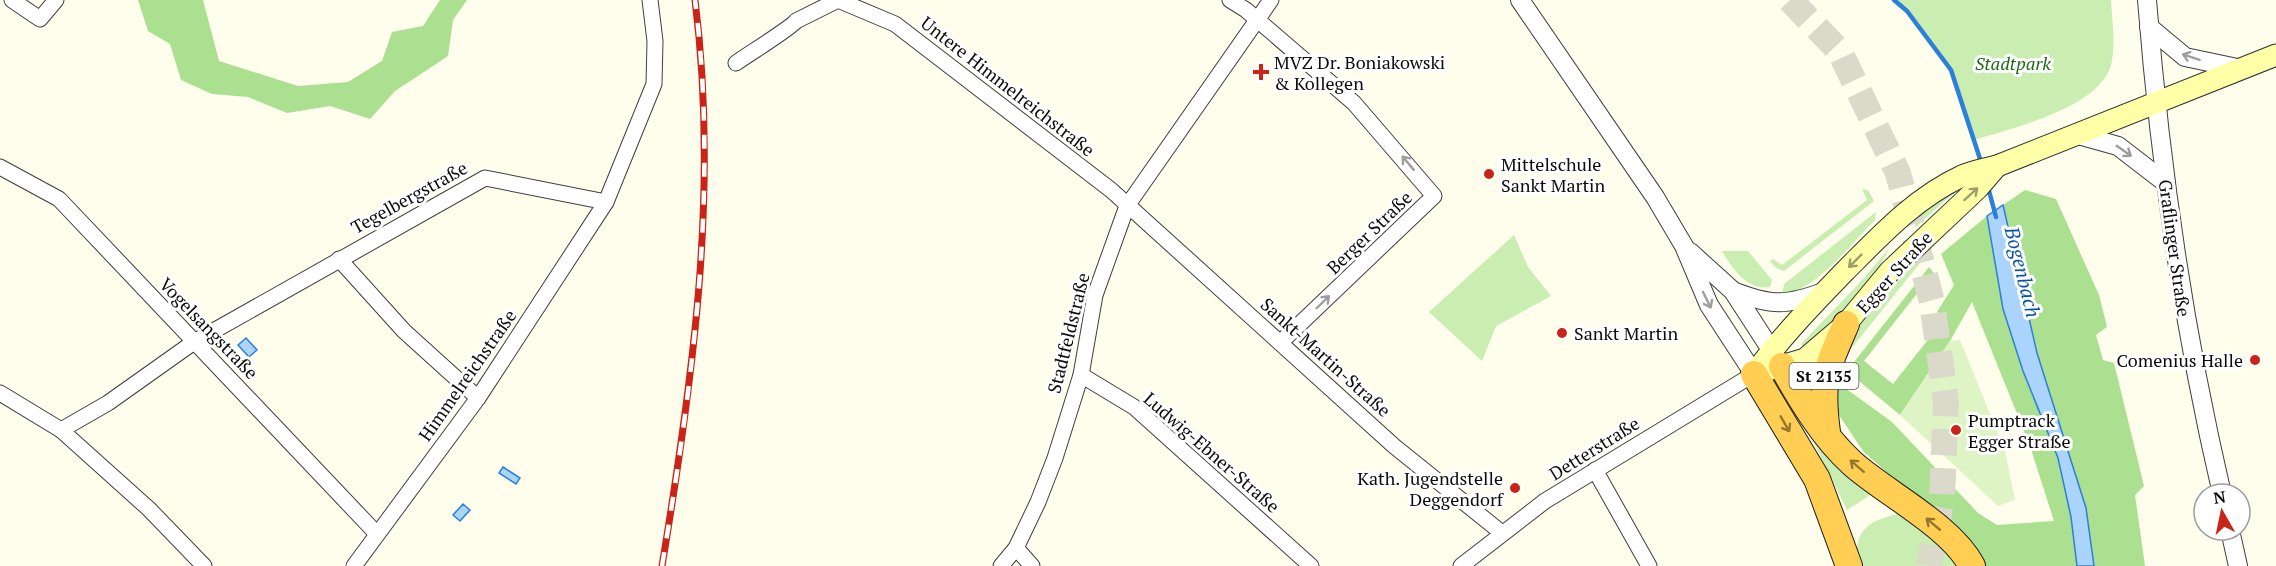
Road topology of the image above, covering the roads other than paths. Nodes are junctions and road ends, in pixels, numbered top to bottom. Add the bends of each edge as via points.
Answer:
1 (12, 0) edge
2 (56, 0) edge
3 (650, 0) edge
4 (1230, 0) edge
5 (1271, 0) edge
6 (1520, 0) edge
7 (2147, 0) edge
8 (1257, 20) junction
9 (2149, 27) junction
10 (2276, 55) edge
11 (736, 63) dead end
12 (2242, 69) junction
13 (2155, 102) junction
14 (2075, 134) junction
15 (1997, 166) junction
16 (0, 167) edge
17 (2166, 183) junction
18 (606, 202) junction
19 (1127, 206) junction
20 (1898, 218) junction
21 (1684, 246) junction
22 (339, 259) junction
23 (1890, 271) junction
24 (1827, 290) junction
25 (1733, 291) junction
26 (1846, 324) junction
27 (194, 342) junction
28 (1281, 342) junction
29 (1777, 358) junction
30 (1754, 374) junction
31 (1081, 375) junction
32 (0, 393) edge
33 (478, 398) junction
34 (61, 430) junction
35 (1827, 432) junction
36 (1594, 470) junction
37 (2219, 482) edge
38 (1502, 533) junction
39 (377, 534) junction
40 (2233, 542) edge
41 (1016, 548) junction
42 (204, 566) edge
43 (354, 566) edge
44 (1001, 566) edge
45 (1032, 566) edge
46 (1311, 566) edge
47 (1461, 566) edge
48 (1649, 566) edge
49 (1849, 566) edge
50 (1972, 566) edge
51 (2238, 566) edge

1 - 2 street via 40,19
3 - 18 street, Himmelreichstraße via 655,41 654,84
4 - 8 street, Berger Straße
5 - 8 street, Stadtfeldstraße
6 - 21 street via 1655,197
7 - 9 street, Graflinger Straße
8 - 19 street, Stadtfeldstraße
28 -> 8 street, Berger Straße via 1434,196 1373,122
12 -> 9 street via 2185,57
9 - 13 street, Graflinger Straße
10 - 12 main road, St 2135
11 - 19 street, Untere Himmelreichstraße via 796,21 838,0 895,24
12 - 13 main road, St 2135
13 - 14 main road, Egger Straße / St 2135
13 - 17 street, Graflinger Straße
14 - 15 main road, Egger Straße / St 2135
14 -> 17 street via 2118,146
15 - 20 main road, Egger Straße / St 2135 via 1963,175
23 -> 15 main road, Egger Straße / St 2135
16 - 27 street, Vogelsangstraße via 59,199
17 - 37 street, Graflinger Straße via 2191,353
18 - 22 street, Tegelbergstraße via 485,178
18 - 33 street, Himmelreichstraße
19 - 28 street, Sankt-Martin-Straße
19 - 31 street, Stadtfeldstraße via 1095,295
20 - 23 main road via 1903,234
20 -> 24 main road, Egger Straße / St 2135
21 - 25 street
21 -> 30 street via 1709,305
22 - 27 street, Tegelbergstraße
22 - 33 street via 404,331
23 - 26 main road, Egger Straße / St 2135
24 - 25 street, St 2135 via 1799,301 1775,304
24 - 29 main road, Egger Straße / St 2135
25 - 29 street
26 - 29 main road, Egger Straße / St 2135 via 1805,359
26 - 35 highway, St 2135 via 1824,374
27 - 34 street, Tegelbergstraße via 108,403
27 - 39 street, Vogelsangstraße
28 - 38 street, Sankt-Martin-Straße via 1394,446
29 - 30 main road, Egger Straße
29 - 35 highway
30 - 36 street, Detterstraße
30 -> 49 highway via 1817,479
31 - 41 street, Stadtfeldstraße via 1038,502
31 - 46 street, Ludwig-Ebner-Straße via 1134,407
32 - 34 street
33 - 39 street, Himmelreichstraße
34 - 42 street via 149,509
50 -> 35 highway via 1934,524 1851,462
36 - 38 street, Detterstraße
36 - 48 street
38 - 47 street, Detterstraße
39 - 43 street, Himmelreichstraße
40 - 51 street
41 - 44 street, Stadtfeldstraße
41 - 45 street

